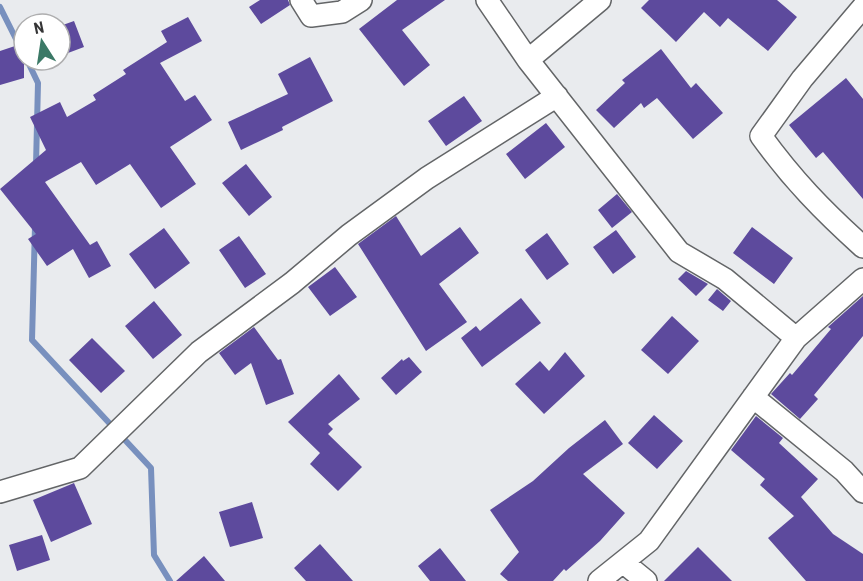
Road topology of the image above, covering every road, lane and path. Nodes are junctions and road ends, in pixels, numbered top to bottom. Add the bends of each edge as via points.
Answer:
1 (301, 0) edge
2 (361, 0) edge
3 (487, 0) edge
4 (600, 0) edge
5 (863, 7) edge
6 (528, 60) junction
7 (557, 96) junction
8 (859, 236) edge
9 (863, 279) edge
10 (796, 338) junction
11 (753, 397) junction
12 (0, 492) edge
13 (863, 492) edge
14 (624, 563) junction
15 (599, 581) edge
16 (646, 581) edge

1 - 2 street via 311,16 342,12
3 - 6 street
4 - 6 street
5 - 8 street via 802,79 761,136 791,178 827,216
6 - 7 street
7 - 10 street via 679,252 725,279
7 - 12 street via 419,184 199,352 80,468
9 - 10 street
10 - 11 street
11 - 13 street via 844,471
11 - 14 street via 650,541
14 - 15 street
14 - 16 street

